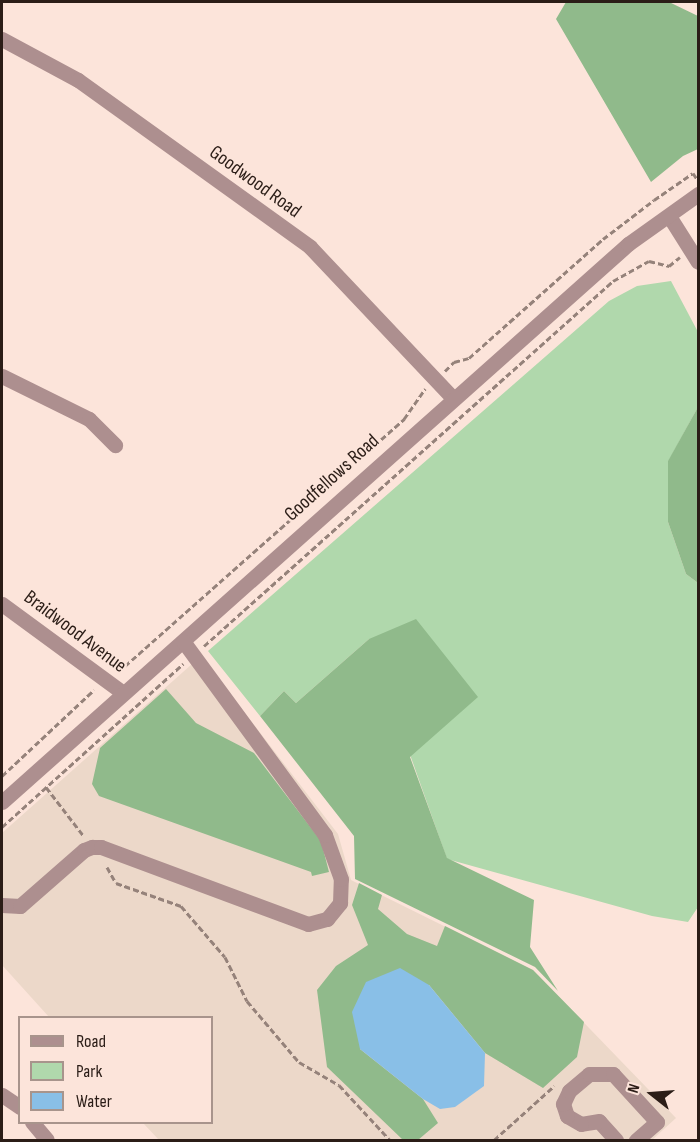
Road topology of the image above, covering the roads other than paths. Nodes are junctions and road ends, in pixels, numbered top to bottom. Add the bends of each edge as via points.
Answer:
1 (2, 39) edge
2 (699, 194) edge
3 (669, 216) junction
4 (694, 255) edge
5 (2, 376) edge
6 (453, 398) junction
7 (115, 445) dead end
8 (2, 604) edge
9 (183, 641) junction
10 (123, 693) junction
11 (2, 802) edge
12 (2, 906) edge
13 (2, 1095) edge
14 (18, 1106) edge
15 (34, 1124) edge
16 (47, 1140) edge
17 (616, 1140) edge
18 (636, 1140) edge

1 - 6 street, Goodwood Road via 78,80 310,247
2 - 3 street, Goodfellows Road
3 - 4 street
3 - 6 street, Goodfellows Road via 628,244
5 - 7 street via 88,419
6 - 9 street, Goodfellows Road
8 - 10 street, Braidwood Avenue
9 - 10 street, Goodfellows Road
9 - 12 street via 325,835 341,879 340,903 327,919 308,924 101,847 92,847 20,906
10 - 11 street, Goodfellows Road
13 - 14 street
15 - 16 street
17 - 18 street via 599,1121 581,1124 567,1116 563,1104 568,1091 589,1074 613,1074 657,1122

